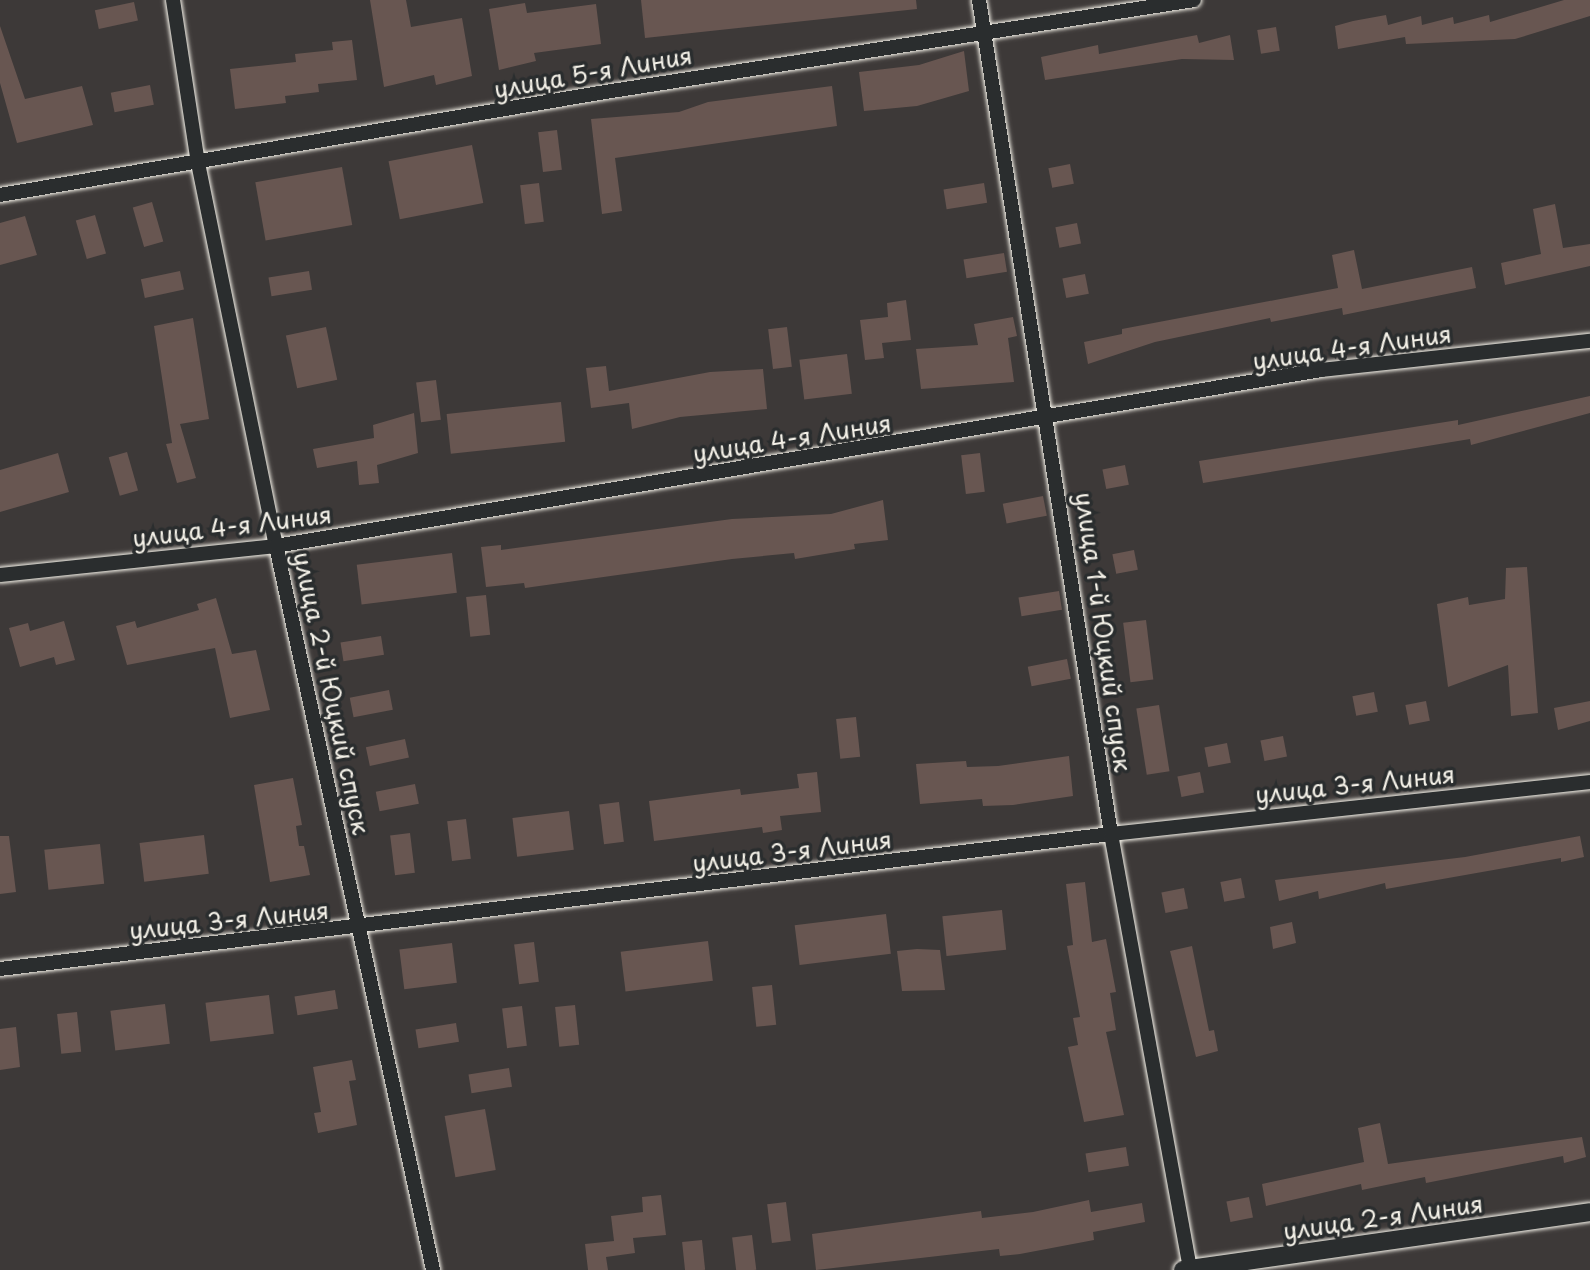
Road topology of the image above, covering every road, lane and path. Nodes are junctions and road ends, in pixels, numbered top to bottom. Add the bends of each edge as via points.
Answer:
1 (173, 0) edge
2 (979, 0) edge
3 (1194, 0) edge
4 (985, 31) junction
5 (198, 163) junction
6 (0, 195) edge
7 (1590, 341) edge
8 (1050, 419) junction
9 (276, 546) junction
10 (0, 575) edge
11 (1590, 782) edge
12 (1111, 834) junction
13 (360, 928) junction
14 (0, 969) edge
15 (1590, 1212) edge
16 (433, 1270) edge
17 (1188, 1270) edge

1 - 5 street, улица 2-й Юцкий спуск
2 - 4 street, улица 1-й Юцкий спуск
3 - 4 street, улица 5-я Линия
4 - 5 street, улица 5-я Линия
4 - 8 street, улица 1-й Юцкий спуск
5 - 6 street, улица 5-я Линия
5 - 9 street, улица 2-й Юцкий спуск
7 - 8 street, улица 4-я Линия via 1321,370
8 - 9 street, улица 4-я Линия
8 - 12 street, улица 1-й Юцкий спуск
9 - 10 street, улица 4-я Линия
9 - 13 street, улица 2-й Юцкий спуск
11 - 12 street, улица 3-я Линия
12 - 13 street, улица 3-я Линия
12 - 17 street, улица 1-й Юцкий спуск
13 - 14 street, улица 3-я Линия
13 - 16 street, улица 2-й Юцкий спуск
15 - 17 street, улица 2-я Линия

